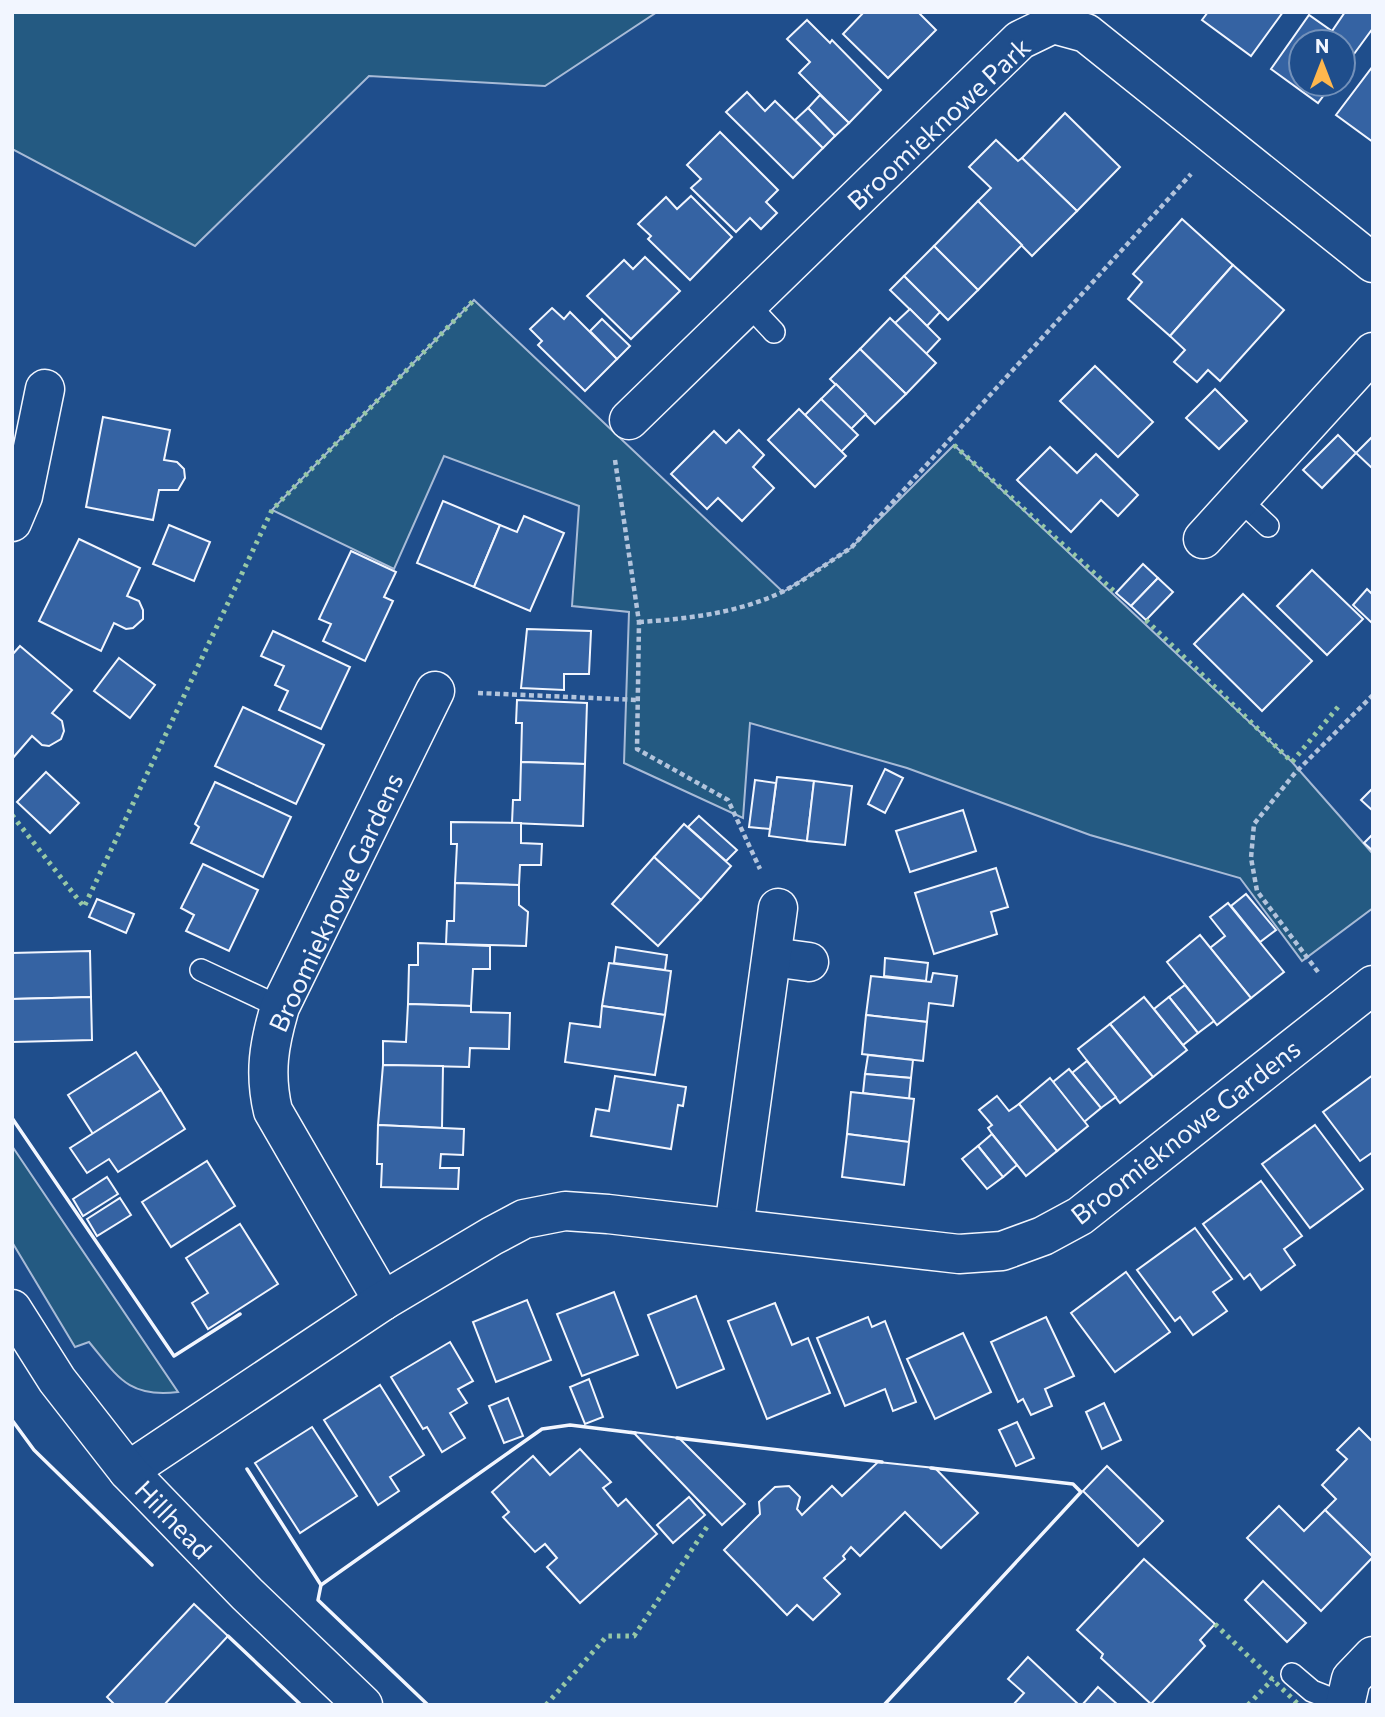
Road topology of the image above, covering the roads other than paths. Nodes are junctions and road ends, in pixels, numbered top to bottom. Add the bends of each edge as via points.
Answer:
1 (1373, 263) edge
2 (748, 304) junction
3 (774, 332) dead end
4 (1373, 352) edge
5 (45, 389) dead end
6 (629, 420) road end
7 (1239, 499) junction
8 (16, 504) edge
9 (1268, 526) dead end
10 (1203, 539) dead end
11 (435, 691) road end
12 (779, 908) road end
13 (772, 957) junction
14 (809, 962) dead end
15 (201, 970) dead end
16 (1359, 996) edge
17 (280, 1007) junction
18 (734, 1228) junction
19 (383, 1301) junction
20 (12, 1310) edge
21 (128, 1471) junction
22 (1373, 1656) edge
23 (1292, 1674) dead end
24 (363, 1705) edge
25 (1345, 1705) edge

1 - 2 street, Broomieknowe Park via 1086,33 1054,24 1020,40
2 - 3 lane
2 - 6 street, Broomieknowe Park
4 - 7 street
5 - 8 street
7 - 9 lane
7 - 10 street
11 - 17 street, Broomieknowe Gardens
12 - 13 street
13 - 14 street
13 - 18 street
15 - 17 lane
16 - 18 street, Broomieknowe Gardens via 1080,1216 1043,1236 1002,1251 959,1254
17 - 19 street, Broomieknowe Gardens via 268,1047 267,1083 273,1111
18 - 19 street, Broomieknowe Gardens via 565,1211 524,1219
19 - 21 street, Broomieknowe Gardens
20 - 21 street, Hillhead via 57,1380
21 - 24 street, Hillhead
22 - 25 street via 1351,1679
23 - 25 lane via 1311,1691

